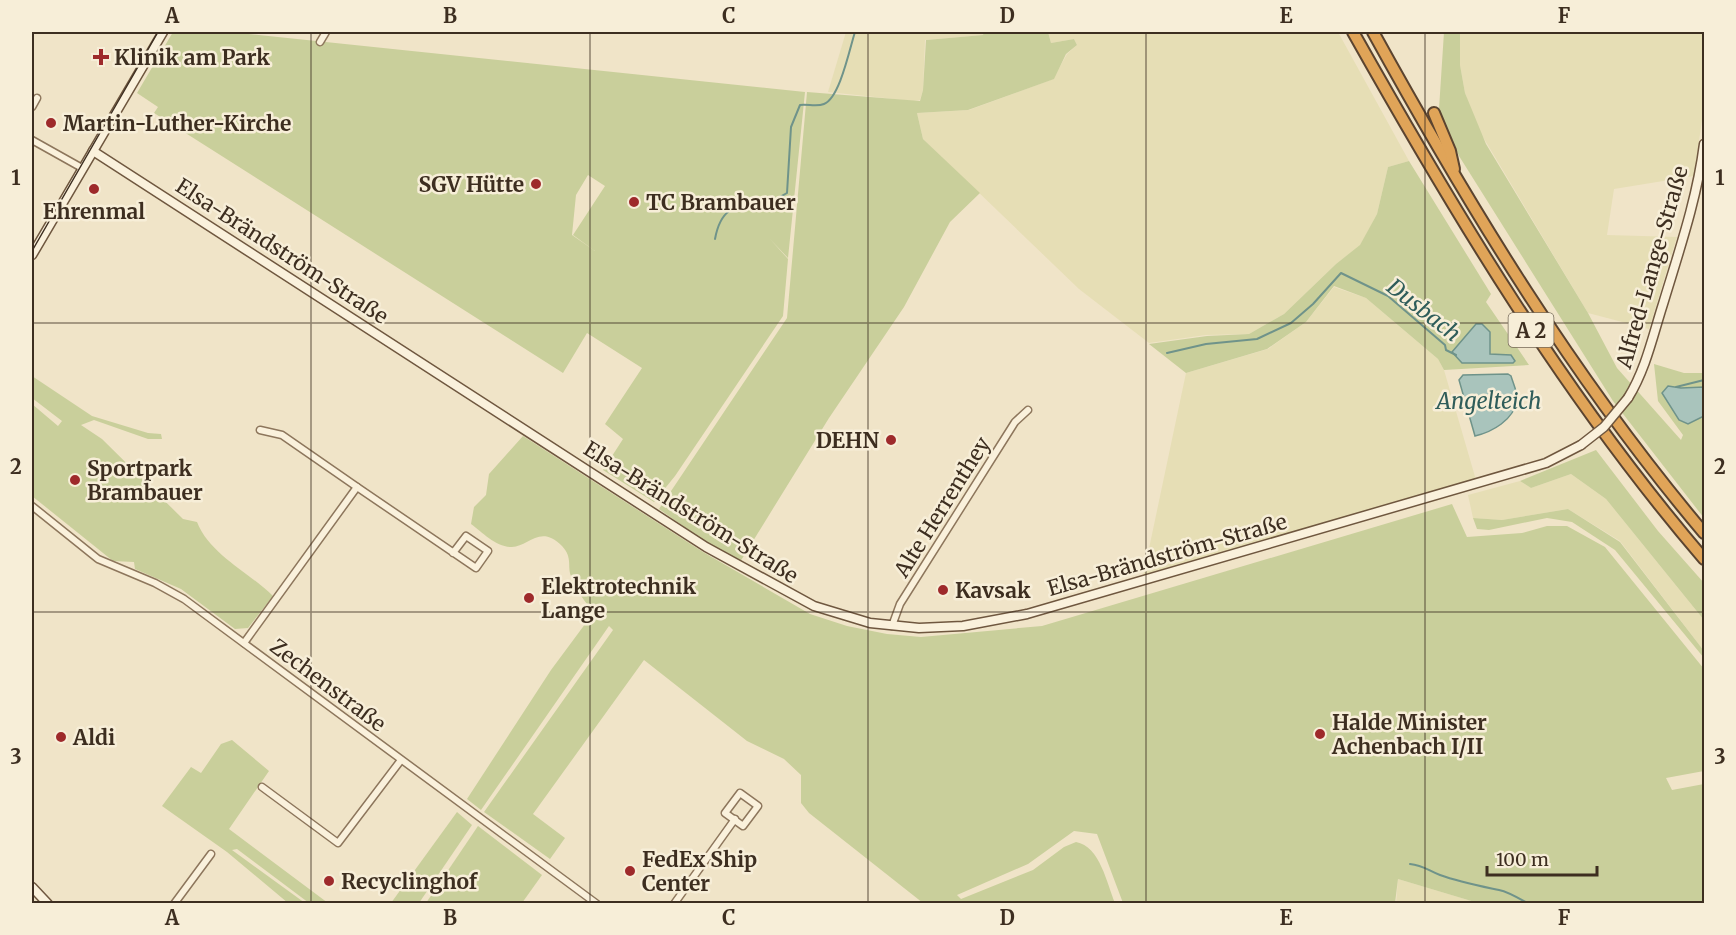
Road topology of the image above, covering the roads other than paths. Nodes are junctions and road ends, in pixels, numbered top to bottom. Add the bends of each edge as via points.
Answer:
1 (163, 32) edge
2 (326, 32) edge
3 (1353, 32) edge
4 (1373, 32) edge
5 (320, 42) dead end
6 (36, 98) dead end
7 (32, 107) edge
8 (1434, 113) dead end
9 (32, 140) edge
10 (1704, 144) edge
11 (93, 151) junction
12 (82, 168) junction
13 (1702, 177) edge
14 (1456, 178) junction
15 (35, 241) edge
16 (32, 255) edge
17 (1028, 410) dead end
18 (261, 430) dead end
19 (1581, 445) joint
20 (357, 488) junction
21 (32, 506) edge
22 (1704, 533) edge
23 (453, 553) junction
24 (1704, 559) edge
25 (892, 626) junction
26 (244, 643) junction
27 (401, 760) junction
28 (262, 787) dead end
29 (735, 819) junction
30 (211, 854) dead end
31 (32, 887) edge
32 (48, 903) edge
33 (174, 903) edge
34 (597, 903) edge
35 (674, 903) edge

1 - 11 street
2 - 5 street
3 - 24 highway, A 2 via 1439,182 1552,363
4 - 14 highway, A 2
6 - 7 street
8 - 14 highway
9 - 12 street
10 - 13 street, Alfred-Lange-Straße
11 - 12 street
11 - 25 street, Elsa-Brändström-Straße via 706,547 814,606
12 - 15 street
13 - 19 street, Alfred-Lange-Straße, bridge via 1642,371 1628,398 1604,427
14 - 22 highway, A 2 via 1575,365
15 - 16 street
17 - 25 street, Alte Herrenthey via 1015,422 904,596
18 - 20 street via 282,435
19 - 25 street, Elsa-Brändström-Straße via 1546,463 1027,614 963,626
20 - 23 street
20 - 26 street
21 - 26 street, Zechenstraße via 98,558 171,591
23 - 23 street via 476,568 488,552 466,536
26 - 27 street, Zechenstraße
27 - 28 street via 338,843
27 - 34 street, Zechenstraße
29 - 29 street via 744,826 758,806 740,793 725,813
29 - 35 street
30 - 33 street
31 - 32 street

